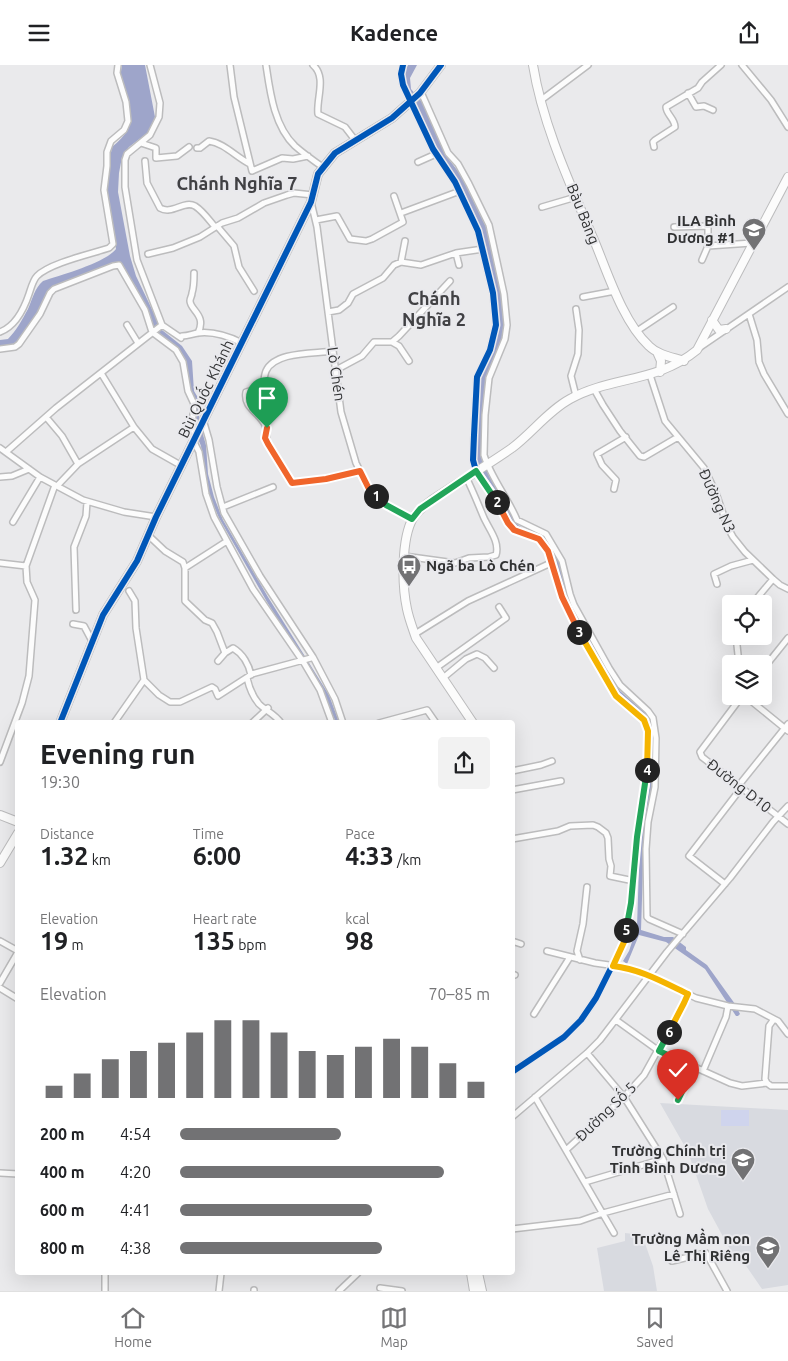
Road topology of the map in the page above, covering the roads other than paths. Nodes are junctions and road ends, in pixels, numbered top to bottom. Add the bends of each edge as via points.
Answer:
1 (118, 65) edge
2 (150, 65) edge
3 (230, 65) edge
4 (266, 65) edge
5 (313, 65) edge
6 (403, 65) edge
7 (441, 65) edge
8 (533, 65) edge
9 (588, 65) edge
10 (721, 65) edge
11 (742, 65) edge
12 (420, 93) junction
13 (688, 93) junction
14 (411, 100) junction
15 (540, 101) junction
16 (713, 110) dead end
17 (788, 127) edge
18 (355, 140) junction
19 (141, 143) junction
20 (189, 147) dead end
21 (654, 147) dead end
22 (197, 148) dead end
23 (436, 154) junction
24 (308, 156) junction
25 (145, 161) dead end
26 (418, 162) dead end
27 (250, 164) junction
28 (324, 168) junction
29 (788, 177) edge
30 (460, 191) junction
31 (394, 196) dead end
32 (576, 197) junction
33 (312, 199) junction
34 (542, 207) dead end
35 (401, 213) junction
36 (316, 220) junction
37 (216, 226) junction
38 (674, 227) dead end
39 (405, 241) dead end
40 (752, 243) junction
41 (708, 246) junction
42 (483, 249) junction
43 (456, 253) junction
44 (148, 254) dead end
45 (702, 260) dead end
46 (400, 263) junction
47 (459, 265) dead end
48 (194, 273) dead end
49 (450, 281) dead end
50 (788, 287) edge
51 (254, 291) dead end
52 (615, 291) junction
53 (583, 297) dead end
54 (673, 307) dead end
55 (576, 309) dead end
56 (328, 312) junction
57 (749, 314) junction
58 (712, 320) junction
59 (127, 325) dead end
60 (161, 326) junction
61 (726, 329) junction
62 (637, 331) junction
63 (0, 332) edge
64 (153, 332) junction
65 (198, 333) junction
66 (392, 341) junction
67 (138, 343) junction
68 (242, 343) junction
69 (0, 349) edge
70 (697, 350) junction
71 (333, 351) junction
72 (656, 352) junction
73 (488, 353) junction
74 (499, 357) junction
75 (409, 361) dead end
76 (684, 361) junction
77 (336, 370) junction
78 (660, 372) junction
79 (101, 373) junction
80 (650, 375) junction
81 (594, 389) junction
82 (576, 396) junction
83 (788, 414) edge
84 (46, 417) junction
85 (203, 424) junction
86 (134, 427) junction
87 (626, 437) junction
88 (678, 437) junction
89 (195, 441) junction
90 (0, 448) edge
91 (6, 452) junction
92 (78, 464) junction
93 (486, 464) junction
94 (182, 466) junction
95 (29, 469) junction
96 (477, 470) junction
97 (360, 471) junction
98 (0, 477) edge
99 (40, 477) junction
100 (466, 477) junction
101 (56, 485) junction
102 (273, 487) dead end
103 (614, 489) dead end
104 (87, 502) junction
105 (223, 507) junction
106 (156, 517) junction
107 (412, 519) junction
108 (13, 522) dead end
109 (148, 535) junction
110 (547, 535) junction
111 (539, 539) junction
112 (227, 541) junction
113 (404, 556) junction
114 (753, 559) junction
115 (553, 562) junction
116 (0, 563) edge
117 (26, 566) junction
118 (185, 569) junction
119 (773, 579) junction
120 (717, 584) dead end
121 (788, 589) edge
122 (129, 591) dead end
123 (760, 595) edge
124 (500, 607) dead end
125 (76, 610) dead end
126 (73, 624) dead end
127 (415, 634) junction
128 (788, 638) edge
129 (92, 641) junction
130 (225, 653) junction
131 (311, 658) dead end
132 (772, 658) edge
133 (302, 660) junction
134 (218, 661) dead end
135 (436, 668) junction
136 (494, 668) dead end
137 (249, 677) junction
138 (443, 678) junction
139 (144, 680) junction
140 (632, 695) junction
141 (625, 704) junction
142 (736, 705) edge
143 (755, 705) edge
144 (268, 709) junction
145 (16, 720) edge
146 (61, 720) edge
147 (116, 720) edge
148 (255, 720) edge
149 (279, 720) edge
150 (331, 720) edge
151 (342, 720) edge
152 (390, 720) edge
153 (434, 720) edge
154 (472, 720) edge
155 (15, 722) edge
156 (787, 728) edge
157 (552, 761) dead end
158 (0, 762) edge
159 (515, 770) edge
160 (647, 770) junction
161 (655, 771) junction
162 (561, 781) dead end
163 (740, 786) junction
164 (515, 789) edge
165 (788, 805) edge
166 (0, 815) edge
167 (779, 817) junction
168 (15, 821) edge
169 (788, 824) edge
170 (15, 838) edge
171 (515, 838) edge
172 (0, 863) edge
173 (634, 879) junction
174 (646, 880) junction
175 (725, 884) junction
176 (587, 887) dead end
177 (681, 936) junction
178 (0, 941) edge
179 (515, 942) edge
180 (521, 944) dead end
181 (15, 950) edge
182 (547, 951) dead end
183 (15, 957) edge
184 (570, 957) junction
185 (580, 960) junction
186 (613, 966) junction
187 (649, 975) junction
188 (0, 983) edge
189 (0, 988) edge
190 (688, 994) junction
191 (15, 997) edge
192 (728, 1006) junction
193 (534, 1014) dead end
194 (774, 1019) junction
195 (616, 1020) junction
196 (788, 1034) edge
197 (659, 1051) junction
198 (587, 1053) junction
199 (694, 1067) junction
200 (515, 1071) edge
201 (703, 1071) junction
202 (767, 1083) junction
203 (788, 1086) edge
204 (535, 1097) junction
205 (624, 1097) junction
206 (678, 1100) dead end
207 (515, 1114) edge
208 (566, 1150) junction
209 (663, 1159) junction
210 (0, 1173) edge
211 (15, 1174) edge
212 (585, 1182) junction
213 (674, 1194) junction
214 (603, 1213) junction
215 (680, 1214) dead end
216 (515, 1229) edge
217 (614, 1233) dead end
218 (672, 1261) dead end
219 (105, 1275) edge
220 (220, 1275) edge
221 (356, 1275) edge
222 (471, 1275) edge
223 (478, 1275) edge
224 (380, 1288) dead end
225 (104, 1291) edge
226 (219, 1291) edge
227 (339, 1291) edge
228 (402, 1291) edge
229 (474, 1291) edge
230 (482, 1291) edge
231 (727, 1291) edge

1 - 63 street via 128,121 124,130 110,141 107,153 104,190 113,245 37,276 15,321 9,329
2 - 19 street via 161,110 156,127
3 - 27 street
4 - 24 street via 280,125 294,145
5 - 18 street via 320,81 318,114 344,127
6 - 14 street via 401,80
7 - 12 street
8 - 15 street, Bàu Bàng
9 - 15 street
10 - 13 street via 698,88
11 - 17 street
12 - 14 street, Bùi Quốc Khánh
12 - 74 street via 448,153 466,177 488,225 506,310 505,339
13 - 16 street via 696,107
13 - 21 street via 666,107 675,127 653,142
14 - 18 street, Bùi Quốc Khánh via 392,118
14 - 23 street
15 - 32 street, Bàu Bàng
18 - 28 street, Bùi Quốc Khánh via 335,153
19 - 20 street via 156,148 156,158 177,156
19 - 60 street via 125,159 125,193 137,260
22 - 27 street via 209,141 216,142
23 - 26 street
23 - 30 street
24 - 27 street via 282,158 252,171
24 - 28 street
25 - 37 street via 147,183 160,208 168,210 194,205
28 - 33 street, Bùi Quốc Khánh via 318,175
29 - 40 street
30 - 35 street
30 - 42 street
31 - 35 street
32 - 34 street
32 - 52 street, Bàu Bàng
33 - 36 street, Lò Chén
33 - 37 street via 294,193
33 - 68 street, Bùi Quốc Khánh
35 - 36 street via 402,224 366,241 350,239 336,216
36 - 56 street, Lò Chén
37 - 44 street via 200,237
37 - 51 street via 234,246 239,267
38 - 41 street via 708,227
39 - 46 street
40 - 41 street
40 - 58 street
41 - 45 street
42 - 43 street
42 - 73 street via 496,325
43 - 46 street via 421,265
43 - 47 street
46 - 56 street via 383,278 353,294 340,310
48 - 65 street via 190,300 200,320
49 - 66 street
50 - 57 street
52 - 53 street
52 - 62 street, Bàu Bàng
54 - 62 street
55 - 82 street via 578,355 571,376
56 - 71 street, Lò Chén
57 - 61 street
57 - 83 street via 757,340 759,362
58 - 61 street via 719,330
58 - 70 street
59 - 67 street
60 - 64 street
60 - 65 street via 181,338
61 - 70 street
62 - 72 street, Bàu Bàng
64 - 67 street
64 - 69 street via 145,309 117,265 54,289 19,344
64 - 89 street via 176,350 183,362 188,391 194,403 192,425
65 - 68 street via 226,335
66 - 75 street
66 - 77 street via 374,342 362,356
67 - 79 street
68 - 85 street, Bùi Quốc Khánh
70 - 76 street
71 - 77 street, Lò Chén
71 - 97 street via 282,358 266,371 262,387 246,392 245,398 247,405 264,422 267,428 265,438 292,483
72 - 76 street
72 - 78 street via 661,361
73 - 74 street
73 - 96 street via 477,377 473,460
74 - 93 street via 489,378 486,400
76 - 78 street
77 - 97 street, Lò Chén via 341,412
78 - 80 street
79 - 84 street
79 - 86 street
80 - 81 street
80 - 88 street, Đường N3 via 665,421
81 - 82 street
81 - 87 street
82 - 93 street via 562,404 513,447
84 - 91 street
84 - 92 street via 62,436
85 - 89 street, Bùi Quốc Khánh
85 - 105 street
86 - 92 street
86 - 94 street via 152,449
87 - 88 street via 642,457
87 - 103 street via 596,455 616,480
88 - 114 street, Đường N3 via 704,468 728,528
89 - 94 street, Bùi Quốc Khánh
89 - 112 street via 206,495
90 - 91 street
91 - 95 street
92 - 101 street
93 - 96 street
93 - 110 street via 517,520
94 - 106 street, Bùi Quốc Khánh
95 - 98 street
95 - 99 street
96 - 100 street
96 - 111 street via 514,530
97 - 107 street, Lò Chén via 369,489 386,505
99 - 101 street
99 - 108 street
100 - 107 street via 420,509
100 - 113 street via 495,539 496,555 455,563
101 - 104 street
101 - 117 street
102 - 105 street
104 - 106 street
104 - 125 street via 86,516 74,547
105 - 151 street via 260,576 313,657
106 - 109 street, Bùi Quốc Khánh
107 - 113 street
109 - 118 street via 183,562
109 - 129 street, Bùi Quốc Khánh
110 - 111 street
110 - 140 street via 562,561 574,605 620,685
111 - 115 street
112 - 118 street
112 - 133 street via 253,589
113 - 127 street via 407,609
114 - 119 street, Đường N3
114 - 120 street via 714,573
115 - 127 street via 468,601
115 - 141 street via 571,617 616,696
116 - 117 street
117 - 145 street via 27,582 35,600 29,676
118 - 130 street via 185,601 212,623
119 - 121 street, Đường N3
119 - 123 street
122 - 139 street via 135,601
124 - 135 street via 506,619
126 - 129 street via 84,626
127 - 135 street
128 - 132 street
129 - 146 street, Bùi Quốc Khánh
130 - 134 street
130 - 137 street via 233,648 237,651 248,664
131 - 133 street
133 - 137 street
133 - 150 street via 320,690
135 - 138 street
136 - 138 street via 477,654
137 - 139 street via 218,697 212,687 173,702 159,695
137 - 144 street via 253,695
138 - 154 street
139 - 147 street
140 - 141 street
140 - 161 street via 653,718
141 - 160 street via 644,720 648,731
142 - 163 street, Đường D10 via 700,752 702,757
143 - 156 street
144 - 148 street
144 - 149 street
152 - 153 street via 427,710
155 - 158 street
156 - 163 street
157 - 159 street
160 - 161 street
160 - 173 street
161 - 174 street via 654,797 648,822
162 - 164 street
163 - 167 street, Đường D10
163 - 175 street via 689,856
165 - 167 street
166 - 168 street
167 - 169 street, Đường D10
167 - 175 street
170 - 172 street
171 - 173 street via 570,826 593,825 608,838 610,876
173 - 174 street
173 - 186 street via 624,942
174 - 177 street via 647,917
175 - 177 street
176 - 185 street via 576,951
177 - 187 street
178 - 181 street
179 - 180 street
182 - 184 street
183 - 188 street
184 - 185 street
184 - 193 street
185 - 186 street
186 - 187 street
186 - 200 street via 581,1020 564,1037
187 - 190 street
187 - 195 street
189 - 191 street
190 - 192 street
190 - 197 street, Đường Số 5
192 - 194 street via 755,1009
192 - 201 street
194 - 196 street
194 - 202 street via 769,1026
195 - 197 street
195 - 198 street
197 - 199 street
197 - 205 street, Đường Số 5 via 644,1075
198 - 204 street
198 - 205 street
199 - 201 street
199 - 206 street
201 - 202 street via 742,1086
202 - 203 street
204 - 207 street
204 - 208 street
205 - 208 street, Đường Số 5
205 - 209 street
208 - 212 street
209 - 212 street
209 - 213 street
210 - 211 street
212 - 214 street
213 - 214 street
213 - 215 street
214 - 216 street via 580,1221
214 - 217 street
218 - 231 street via 706,1253
219 - 225 street
220 - 226 street
221 - 227 street
222 - 229 street
223 - 230 street
224 - 228 street

